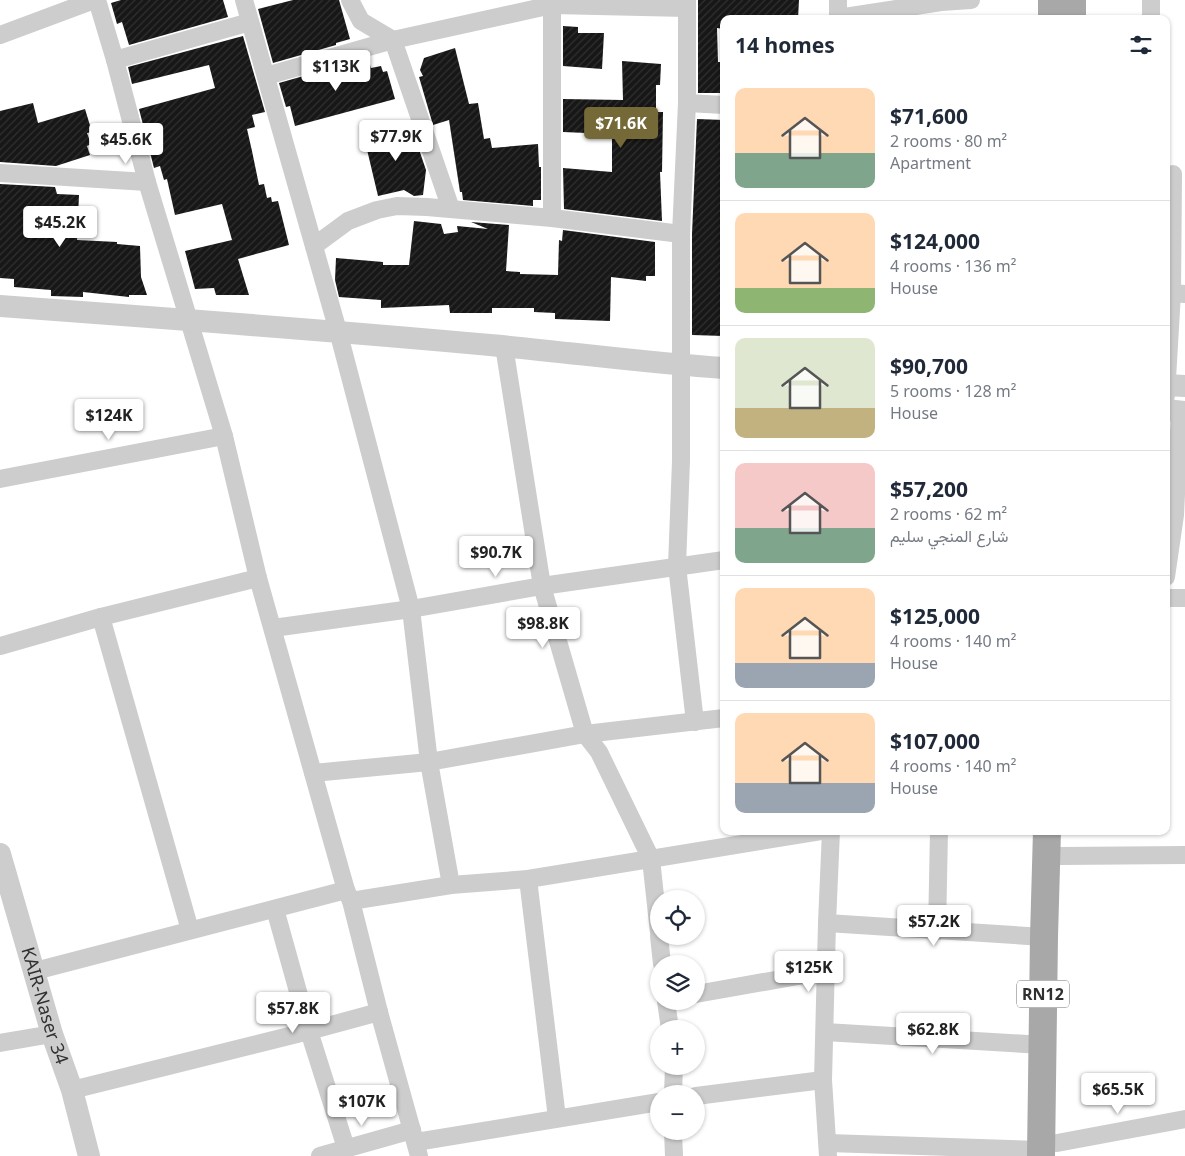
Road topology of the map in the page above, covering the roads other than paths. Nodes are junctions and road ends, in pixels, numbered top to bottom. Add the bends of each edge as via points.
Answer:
1 (96, 0) edge
2 (244, 0) edge
3 (350, 0) edge
4 (838, 0) edge
5 (971, 0) edge
6 (1052, 0) edge
7 (1072, 0) edge
8 (1151, 0) edge
9 (941, 1) edge
10 (552, 2) edge
11 (687, 4) edge
12 (838, 15) edge
13 (856, 15) edge
14 (1052, 15) edge
15 (1072, 15) edge
16 (1151, 15) edge
17 (250, 22) junction
18 (0, 35) edge
19 (393, 40) junction
20 (115, 60) junction
21 (266, 76) junction
22 (687, 103) junction
23 (720, 105) edge
24 (0, 173) edge
25 (1175, 174) edge
26 (147, 182) junction
27 (451, 209) junction
28 (552, 218) junction
29 (681, 234) junction
30 (314, 246) junction
31 (1178, 293) edge
32 (0, 306) edge
33 (188, 320) junction
34 (338, 331) junction
35 (504, 346) junction
36 (680, 366) junction
37 (720, 368) edge
38 (1174, 398) edge
39 (224, 436) junction
40 (1177, 439) edge
41 (0, 479) edge
42 (1180, 515) edge
43 (1170, 559) edge
44 (720, 561) edge
45 (677, 566) junction
46 (258, 578) junction
47 (542, 586) junction
48 (1170, 598) edge
49 (1185, 598) edge
50 (411, 609) junction
51 (101, 617) junction
52 (272, 628) junction
53 (0, 646) edge
54 (720, 719) edge
55 (695, 722) junction
56 (586, 734) junction
57 (429, 762) junction
58 (313, 773) junction
59 (797, 835) edge
60 (831, 835) edge
61 (939, 835) edge
62 (1047, 835) edge
63 (1060, 843) edge
64 (0, 854) edge
65 (1185, 855) edge
66 (651, 859) junction
67 (528, 879) junction
68 (451, 885) junction
69 (654, 890) edge
70 (349, 895) junction
71 (274, 908) junction
72 (827, 923) junction
73 (190, 930) junction
74 (937, 931) junction
75 (1044, 937) junction
76 (35, 970) junction
77 (826, 971) junction
78 (705, 992) edge
79 (379, 1012) junction
80 (309, 1031) junction
81 (825, 1032) junction
82 (52, 1034) junction
83 (0, 1043) edge
84 (1043, 1045) junction
85 (823, 1080) junction
86 (72, 1090) junction
87 (705, 1095) edge
88 (650, 1103) edge
89 (557, 1118) junction
90 (1185, 1119) edge
91 (673, 1140) edge
92 (416, 1143) edge
93 (346, 1148) junction
94 (828, 1150) edge
95 (1049, 1151) edge
96 (89, 1156) edge
97 (324, 1156) edge
98 (674, 1156) edge

1 - 18 street
1 - 20 street
2 - 17 street
3 - 19 street via 361,21
4 - 12 street
5 - 9 street
6 - 14 main road
7 - 15 main road
8 - 16 street
9 - 13 street
10 - 11 street
10 - 19 street
10 - 28 street
11 - 22 street
17 - 20 street
17 - 21 street
19 - 21 street
19 - 27 street
20 - 26 street
21 - 30 street
22 - 23 street
22 - 29 street
24 - 26 street
25 - 31 street
26 - 33 street
27 - 28 street
27 - 30 street via 396,206 377,210 348,221
28 - 29 street
29 - 36 street
30 - 34 street
31 - 38 street
32 - 33 street
33 - 34 street
33 - 39 street
34 - 35 street
34 - 50 street
35 - 36 street
35 - 47 street
36 - 37 street
36 - 45 street
38 - 40 street
39 - 41 street
39 - 46 street
40 - 42 street
42 - 43 street
44 - 45 street
45 - 47 street
45 - 55 street
46 - 51 street
46 - 52 street
47 - 50 street
47 - 56 street
48 - 49 street
50 - 52 street
50 - 57 street
51 - 53 street
51 - 73 street
52 - 58 street
54 - 55 street
55 - 56 street
56 - 57 street
56 - 66 street via 599,752
57 - 58 street
57 - 68 street
58 - 70 street
59 - 66 street
60 - 72 street
61 - 74 street
62 - 75 main road, RN12
63 - 65 street
63 - 95 main road, RN12
64 - 76 street, KAIR-Naser 34
66 - 67 street
66 - 69 street
67 - 68 street
67 - 89 street
68 - 70 street
70 - 71 street
70 - 79 street
71 - 73 street
71 - 80 street
72 - 74 street
72 - 77 street
73 - 76 street
74 - 75 street
75 - 84 main road, RN12
76 - 82 street, KAIR-Naser 34
77 - 78 street
77 - 81 street
79 - 80 street
79 - 92 street
80 - 86 street
80 - 93 street
81 - 84 street
81 - 85 street
82 - 83 street
82 - 86 street, KAIR-Naser 34
84 - 95 main road, RN12
85 - 87 street
85 - 94 street
86 - 96 street, KAIR-Naser 34
88 - 89 street
89 - 92 street
90 - 95 street
91 - 98 street
92 - 93 street
93 - 97 street
94 - 95 street

